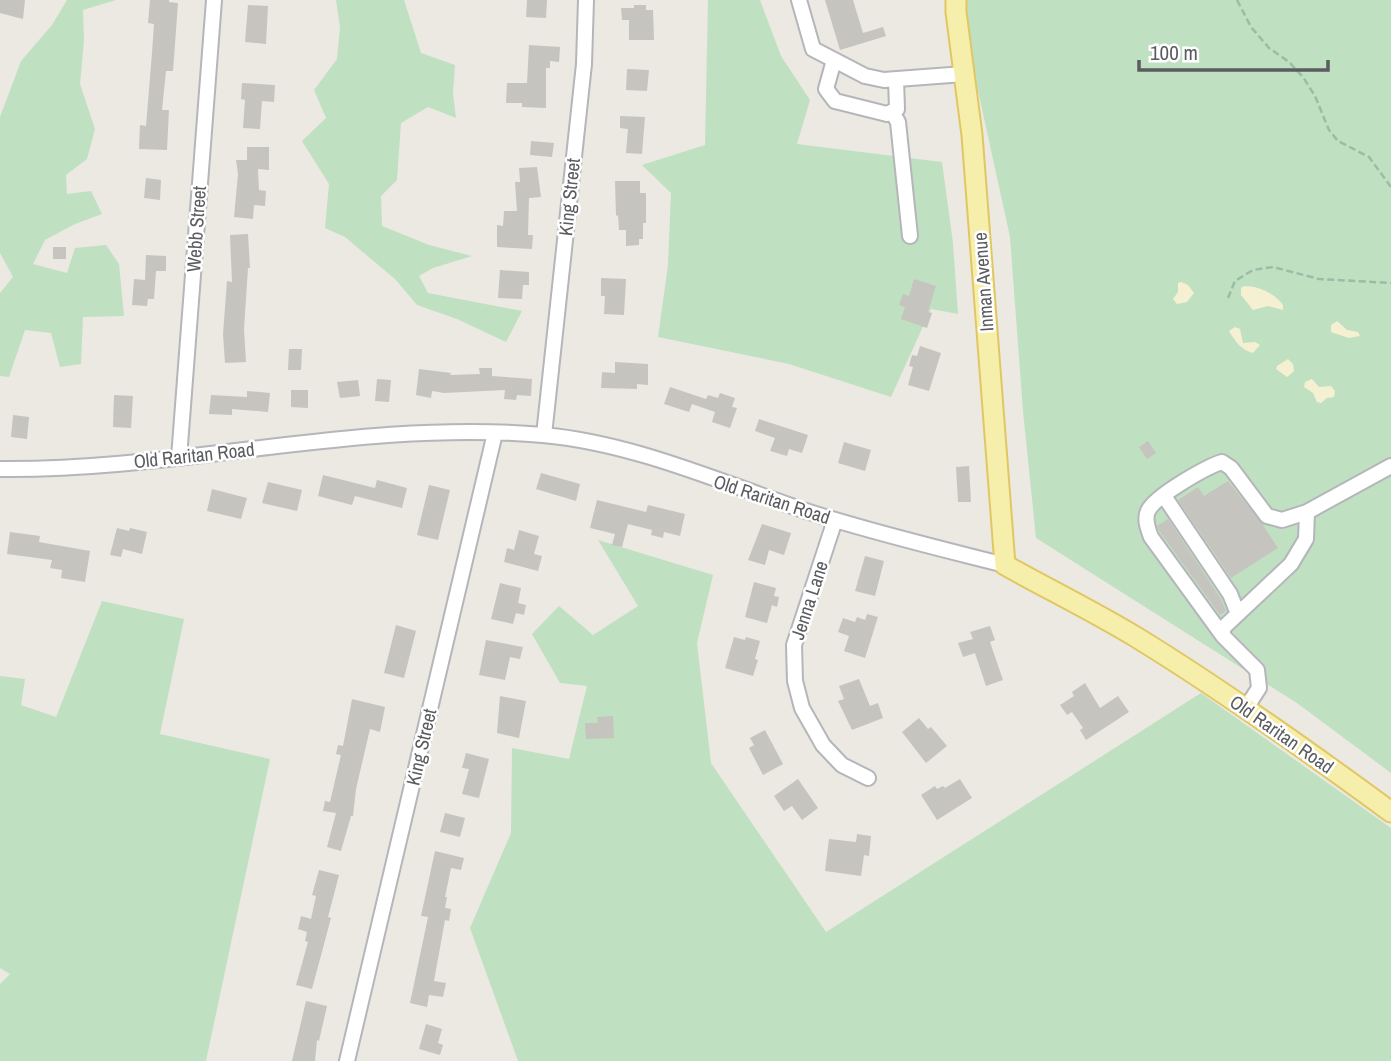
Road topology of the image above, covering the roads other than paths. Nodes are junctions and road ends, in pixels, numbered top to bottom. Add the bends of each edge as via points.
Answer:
1 (214, 0) edge
2 (586, 0) edge
3 (799, 0) edge
4 (956, 0) edge
5 (834, 60) junction
6 (964, 74) junction
7 (896, 79) junction
8 (892, 112) junction
9 (910, 236) dead end
10 (495, 433) junction
11 (544, 435) junction
12 (178, 458) junction
13 (1391, 467) edge
14 (0, 469) edge
15 (1164, 496) junction
16 (1307, 512) junction
17 (835, 520) junction
18 (1005, 565) junction
19 (1230, 594) junction
20 (1252, 600) junction
21 (1238, 614) junction
22 (1223, 636) junction
23 (1246, 708) junction
24 (868, 778) dead end
25 (1391, 812) edge
26 (348, 1061) edge

1 - 12 street, Webb Street
2 - 11 street, King Street via 584,64
3 - 5 street via 813,50
4 - 6 main road, Inman Avenue
5 - 7 street via 865,76
5 - 8 street via 826,89 835,101
6 - 7 street
6 - 18 main road, Inman Avenue
7 - 8 street via 897,108
8 - 9 street via 898,122
10 - 11 street, Old Raritan Road
10 - 12 street, Old Raritan Road via 364,438
10 - 26 street, King Street
11 - 17 street, Old Raritan Road via 622,449
12 - 14 street, Old Raritan Road
13 - 16 street
15 - 16 street via 1222,462 1267,516 1282,520
15 - 19 street
15 - 22 street via 1147,512 1151,537
16 - 20 street via 1306,539 1291,564
17 - 18 street, Old Raritan Road
17 - 24 street, Jenna Lane via 794,645 794,681 807,721 823,745 842,765
18 - 23 main road, Old Raritan Road via 1132,635
19 - 20 street
19 - 21 street
20 - 21 street
21 - 22 street via 1223,628
22 - 23 street via 1257,670 1259,688
23 - 25 main road, Old Raritan Road

